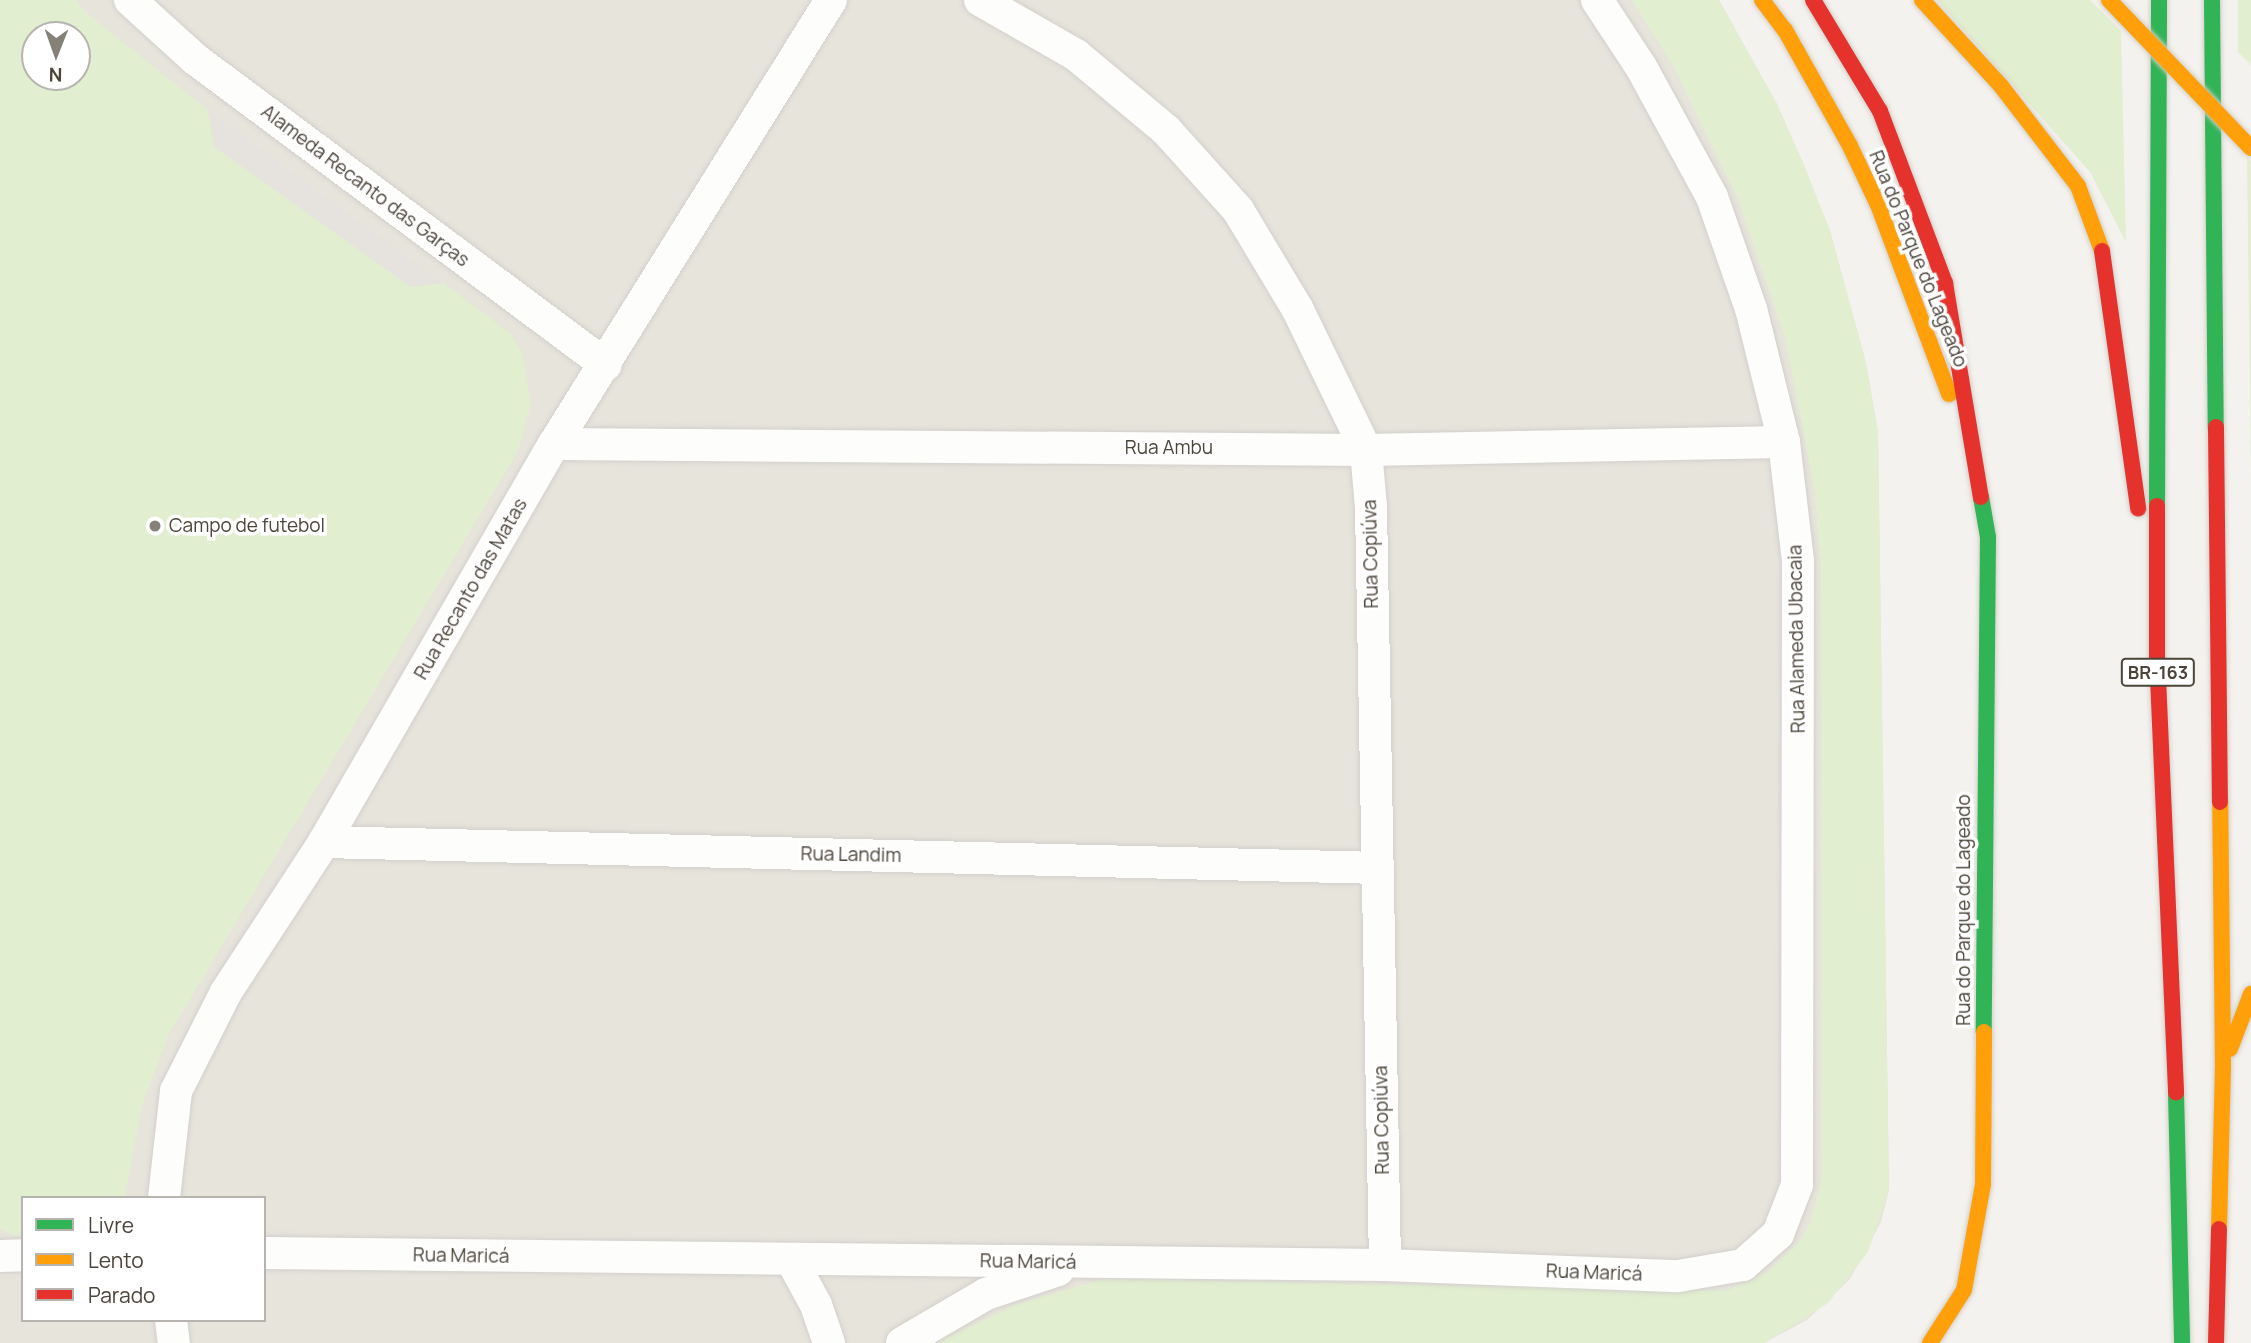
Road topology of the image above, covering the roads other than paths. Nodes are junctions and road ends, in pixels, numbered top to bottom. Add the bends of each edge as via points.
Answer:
1 (130, 0) edge
2 (831, 0) edge
3 (980, 0) edge
4 (1597, 0) edge
5 (1762, 0) edge
6 (1813, 0) edge
7 (1922, 0) edge
8 (2109, 0) edge
9 (2142, 0) edge
10 (2159, 0) edge
11 (2212, 0) edge
12 (2178, 38) dead end
13 (2197, 56) dead end
14 (2233, 94) dead end
15 (2251, 148) edge
16 (606, 365) junction
17 (1784, 442) junction
18 (554, 444) junction
19 (1366, 450) junction
20 (1979, 467) junction
21 (2157, 655) junction
22 (324, 842) junction
23 (1377, 869) junction
24 (2251, 994) edge
25 (2223, 1067) junction
26 (164, 1196) edge
27 (1778, 1234) joint
28 (266, 1254) edge
29 (21, 1255) edge
30 (0, 1256) edge
31 (791, 1259) junction
32 (1080, 1262) junction
33 (1385, 1265) junction
34 (171, 1322) edge
35 (174, 1343) edge
36 (829, 1343) edge
37 (902, 1343) edge
38 (1930, 1343) edge
39 (2182, 1343) edge
40 (2216, 1343) edge

1 - 16 street, Alameda Recanto das Garças via 195,59
2 - 16 street, Rua Recanto das Matas
3 - 19 street, Rua Copiúva via 1076,55 1166,130 1238,210 1297,308
4 - 17 street, Rua Alameda Ubacaia via 1641,66 1712,197 1751,309
5 - 20 main road, Rua do Parque do Lageado via 1785,30 1872,193
6 - 20 main road, Rua do Parque do Lageado via 1880,111 1945,283
7 - 21 main road via 2001,86 2078,186 2106,262
8 - 15 main road, bridge
9 - 12 main road
10 - 21 main road, BR-163
11 - 25 main road, BR-163
13 - 14 main road
16 - 18 street, Rua Recanto das Matas
17 - 19 street, Rua Ambu
17 - 27 street, Rua Alameda Ubacaia via 1798,561 1797,1185
18 - 19 street, Rua Ambu
18 - 22 street, Rua Recanto das Matas
19 - 23 street, Rua Copiúva via 1371,507
20 - 38 main road, Rua do Parque do Lageado via 1988,537 1983,1184 1964,1290
21 - 39 main road, BR-163 via 2182,1217
22 - 23 street, Rua Landim
22 - 26 street, Rua Recanto das Matas via 226,992 176,1091
23 - 33 street, Rua Copiúva
24 - 25 main road
25 - 40 main road, BR-163
27 - 33 street, Rua Maricá via 1743,1265 1678,1276
28 - 31 street, Rua Maricá
29 - 30 street
31 - 32 street, Rua Maricá
31 - 36 street
32 - 33 street, Rua Maricá
32 - 37 street via 986,1294
34 - 35 street

